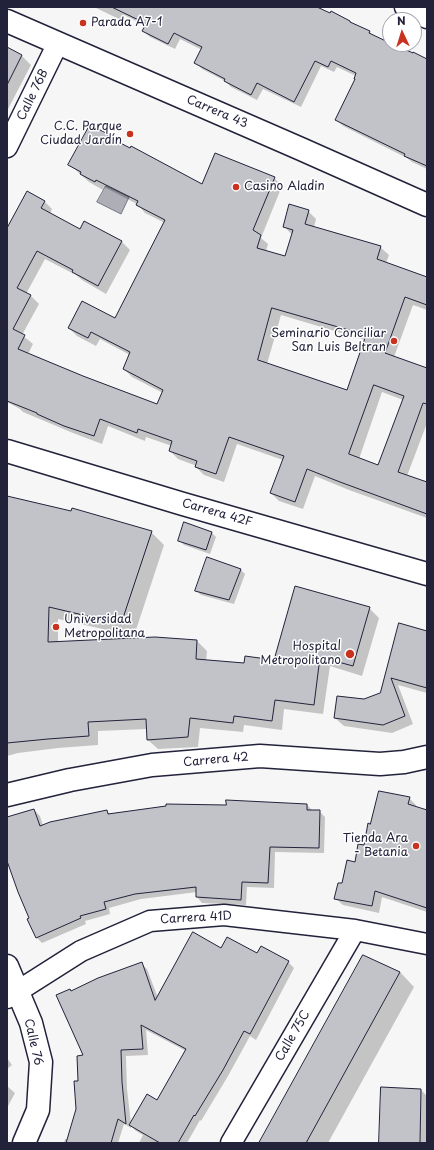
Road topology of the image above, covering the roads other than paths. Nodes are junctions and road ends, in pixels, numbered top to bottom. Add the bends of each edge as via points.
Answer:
1 (405, 7) edge
2 (427, 18) edge
3 (7, 21) edge
4 (58, 43) junction
5 (7, 147) edge
6 (427, 205) edge
7 (7, 451) edge
8 (427, 574) edge
9 (427, 758) edge
10 (7, 795) edge
11 (355, 930) junction
12 (427, 944) edge
13 (7, 966) edge
14 (12, 995) edge
15 (24, 1143) edge
16 (231, 1143) edge

1 - 2 street
3 - 4 street, Carrera 43
4 - 5 street, Calle 76B
4 - 6 street, Carrera 43
7 - 8 street, Carrera 42F
9 - 10 street, Carrera 42 via 380,764 260,756 152,765
11 - 12 street, Carrera 41D
11 - 14 street, Carrera 41D via 224,914 150,921 81,951
11 - 16 street, Calle 75C
13 - 14 street, Calle 76
14 - 15 street, Calle 76 via 31,1023 40,1062 38,1110

